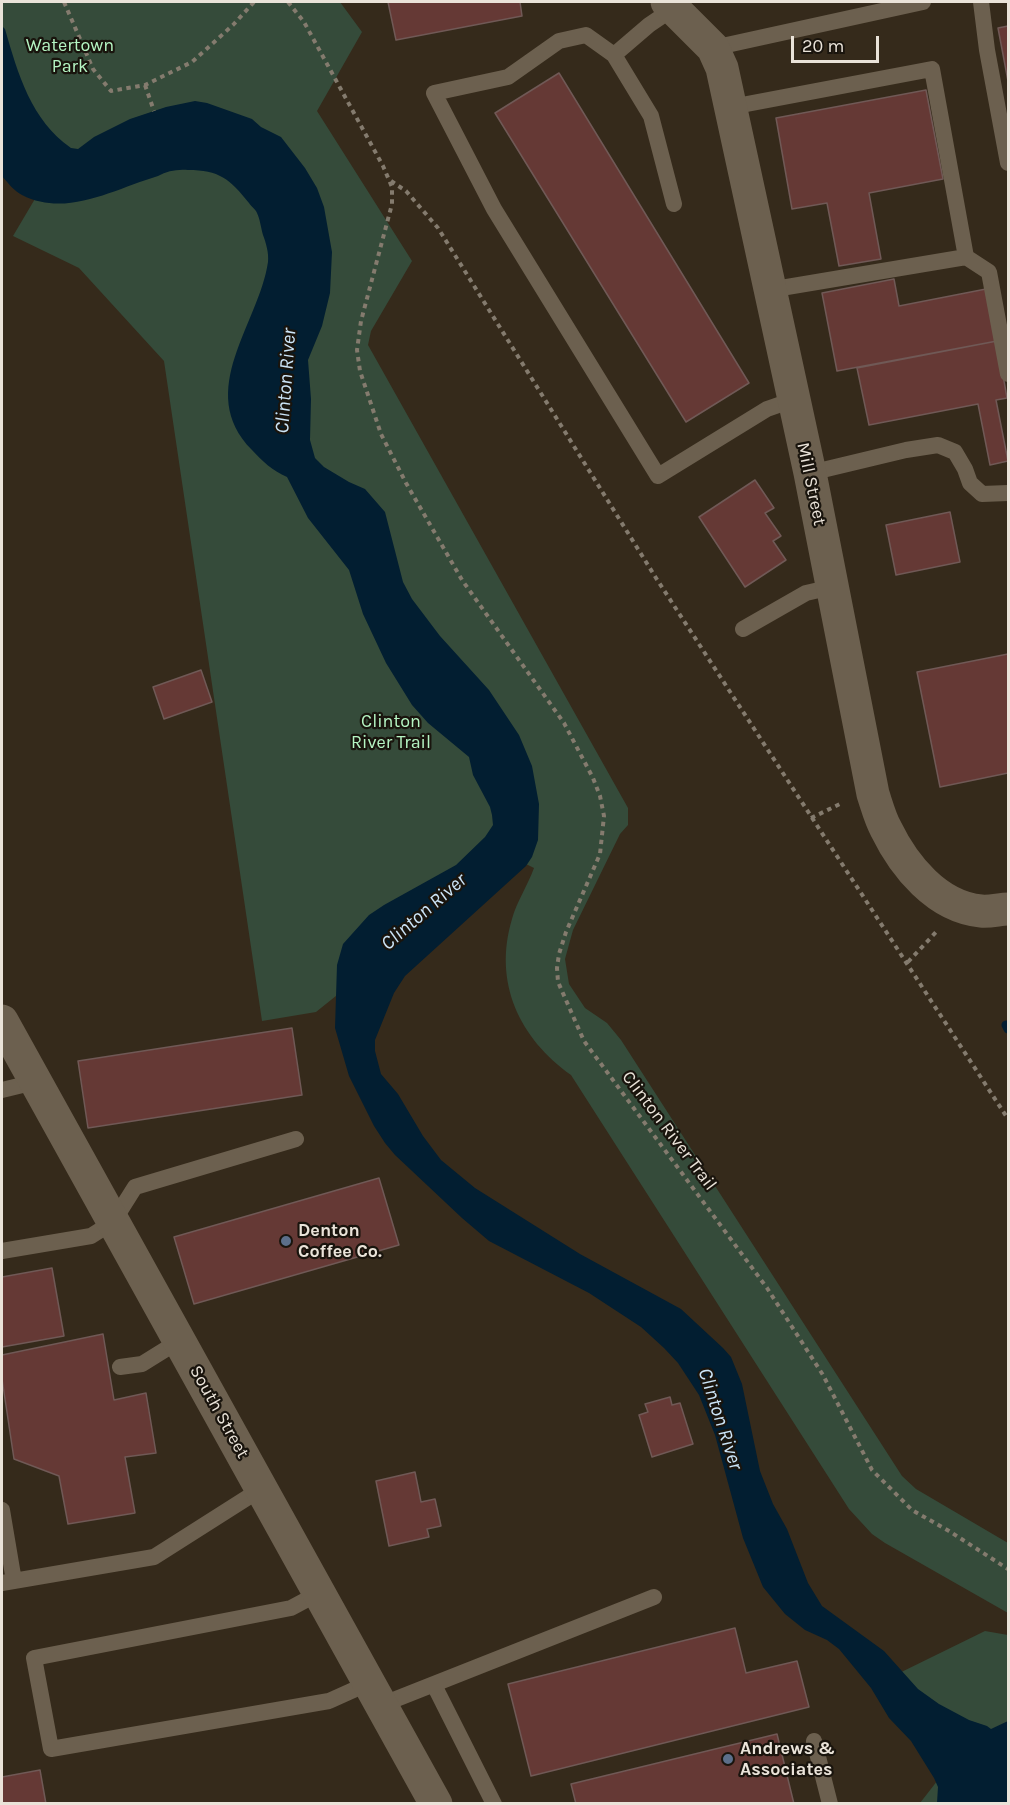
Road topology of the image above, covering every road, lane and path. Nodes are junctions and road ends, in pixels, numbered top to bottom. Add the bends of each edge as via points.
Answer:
1 (64, 2) edge
2 (254, 2) edge
3 (288, 2) edge
4 (923, 2) edge
5 (981, 2) edge
6 (671, 5) edge
7 (712, 48) junction
8 (614, 55) junction
9 (144, 85) junction
10 (730, 107) junction
11 (154, 111) dead end
12 (1008, 163) edge
13 (390, 181) junction
14 (674, 204) dead end
15 (966, 257) junction
16 (769, 290) junction
17 (1008, 374) edge
18 (793, 400) junction
19 (810, 473) junction
20 (1008, 493) edge
21 (832, 587) junction
22 (743, 629) dead end
23 (840, 804) dead end
24 (811, 818) junction
25 (960, 906) junction
26 (1008, 909) edge
27 (908, 962) junction
28 (2, 1021) edge
29 (35, 1082) junction
30 (2, 1090) edge
31 (1008, 1119) edge
32 (296, 1139) dead end
33 (113, 1222) junction
34 (2, 1251) edge
35 (179, 1341) junction
36 (120, 1367) dead end
37 (261, 1489) junction
38 (2, 1510) edge
39 (1008, 1569) edge
40 (8, 1582) edge
41 (319, 1593) junction
42 (654, 1597) dead end
43 (434, 1685) junction
44 (375, 1694) junction
45 (814, 1741) dead end
46 (436, 1803) edge
47 (494, 1803) edge
48 (830, 1803) edge

1 - 9 path via 93,69 111,91
2 - 9 path via 192,62
3 - 13 path via 304,22
4 - 7 lane
5 - 12 lane
6 - 7 street, Mill Street
6 - 8 lane
7 - 10 street, Mill Street via 722,68
8 - 14 lane via 651,116
8 - 18 lane via 586,35 559,41 508,77 434,93 494,209 658,476 767,409
9 - 11 path
10 - 15 lane via 932,69
10 - 16 street, Mill Street
13 - 24 path via 406,191 438,228
13 - 39 path, Clinton River Trail via 392,204 357,350 381,434 462,580 564,723 600,796 604,816 600,854 566,932 556,968 568,1009 584,1041 767,1288 823,1375 872,1470 912,1510
15 - 16 lane
15 - 17 lane via 989,272
16 - 18 street, Mill Street
18 - 19 street, Mill Street
19 - 20 lane via 938,445 955,452 970,483 982,494
19 - 21 street, Mill Street
21 - 22 lane via 806,593
21 - 25 street, Mill Street via 873,794 885,828 903,859 921,879
23 - 24 path
24 - 27 path
25 - 26 street, Mill Street via 981,911
25 - 27 path
27 - 31 path
28 - 29 street, South Street
29 - 30 lane
29 - 33 street, South Street
32 - 33 lane via 135,1187
33 - 34 lane via 91,1236
33 - 35 street, South Street
35 - 36 lane via 142,1364
35 - 37 street, South Street
37 - 40 lane via 154,1557
37 - 41 street, South Street
38 - 40 lane
41 - 44 street, South Street
41 - 44 lane via 291,1608 34,1658 51,1749
42 - 43 lane
43 - 44 lane
43 - 47 lane
44 - 46 street, South Street
45 - 48 lane

